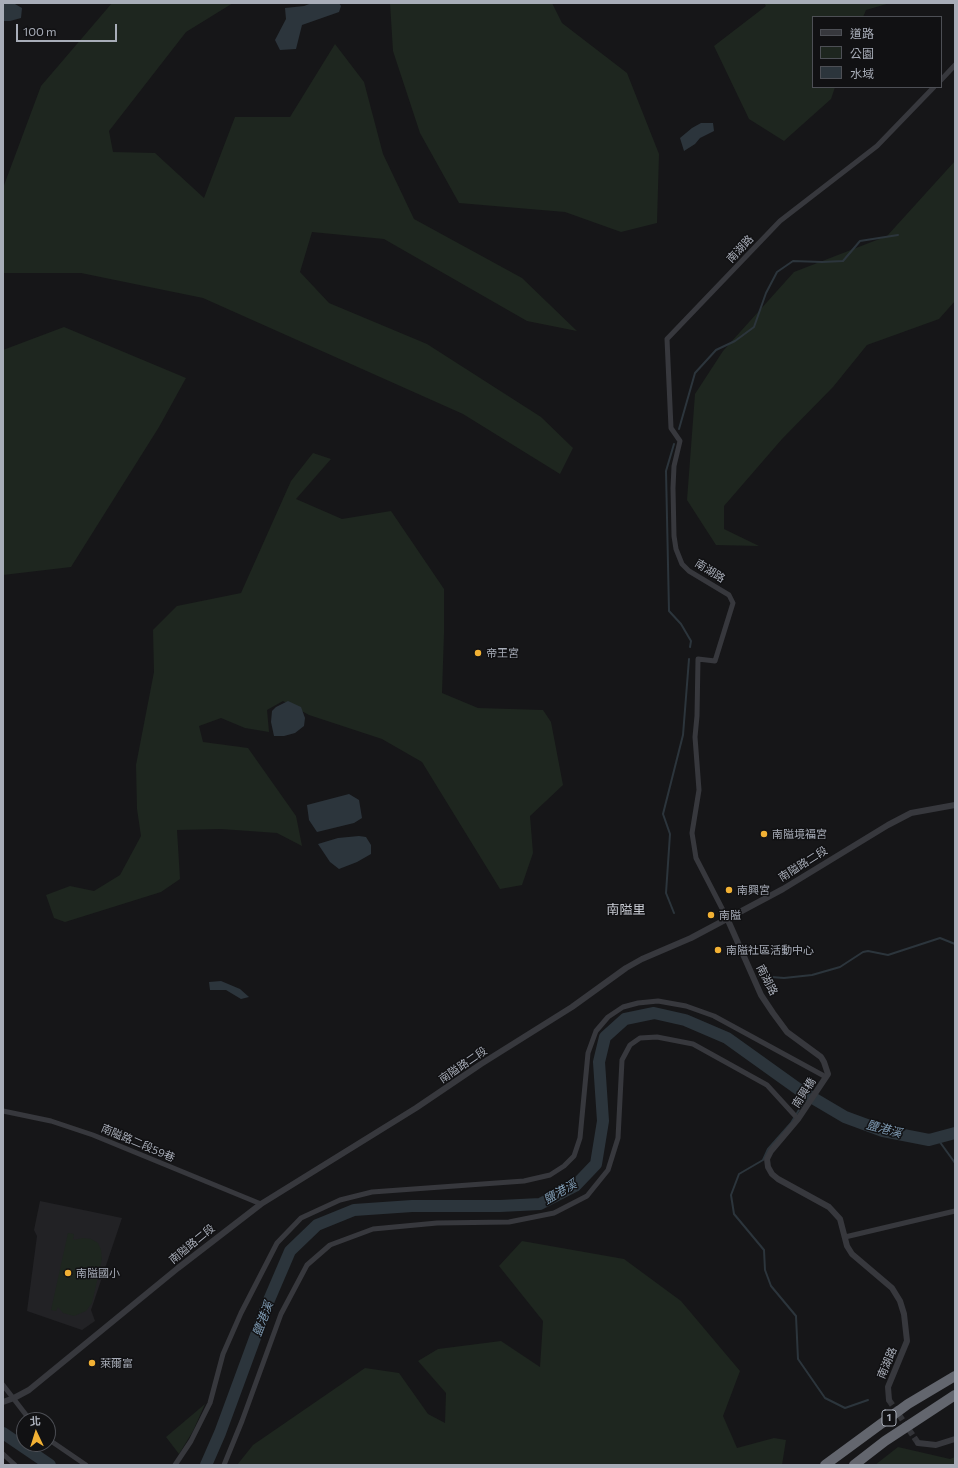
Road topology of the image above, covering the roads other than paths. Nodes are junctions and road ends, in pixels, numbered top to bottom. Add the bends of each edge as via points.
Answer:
1 (955, 65) edge
2 (942, 79) edge
3 (933, 88) edge
4 (955, 805) edge
5 (727, 918) junction
6 (826, 1078) junction
7 (3, 1111) edge
8 (798, 1119) junction
9 (261, 1204) junction
10 (955, 1212) edge
11 (845, 1237) junction
12 (955, 1376) edge
13 (3, 1385) edge
14 (955, 1395) edge
15 (14, 1398) junction
16 (889, 1400) tunnel mouth
17 (3, 1402) edge
18 (24, 1412) edge
19 (955, 1439) edge
20 (918, 1442) dead end
21 (56, 1444) edge
22 (3, 1454) edge
23 (15, 1465) edge
24 (86, 1465) edge
25 (175, 1465) edge
26 (224, 1465) edge
27 (825, 1465) edge
28 (854, 1465) edge

1 - 2 street
3 - 5 street, 南湖路 via 878,146 780,221 667,339 671,428 680,441 674,466 673,488 676,549 682,564 689,571 729,595 733,603 715,661 698,660 695,737 699,790 692,833 696,858
4 - 5 street, 南隘路二段 via 911,813 783,889
5 - 6 street, 南湖路 via 761,994 787,1032 821,1057 828,1074
5 - 9 street, 南隘路二段 via 691,938 642,958 572,1007 416,1108
6 - 8 street, 南興橋
6 - 25 street via 714,1016 686,1006 658,1001 623,1007 608,1017 596,1031 588,1053 580,1138 574,1156 564,1166 550,1175 524,1181 372,1192 340,1200 301,1218 296,1223 277,1243 241,1313 223,1354 210,1403 191,1441
7 - 9 street, 南隘路二段59巷 via 51,1121 93,1135
8 - 11 street, 南湖路 via 771,1151 768,1167 778,1179 829,1207 840,1219
8 - 26 street via 767,1085 693,1044 657,1037 640,1038 630,1046 622,1060 618,1138 608,1170 587,1196 554,1213 509,1222 437,1223 373,1229 330,1245 307,1265 281,1314
9 - 15 street, 南隘路二段 via 29,1390
10 - 11 street
11 - 16 street, 南湖路 via 852,1254 892,1288 904,1314 907,1341 888,1387
12 - 27 highway, 1 via 902,1409
13 - 15 street
14 - 28 highway, 1 via 885,1441
15 - 17 street, 南隘路二段
15 - 18 street
19 - 20 street via 936,1445
21 - 24 street
22 - 23 street

